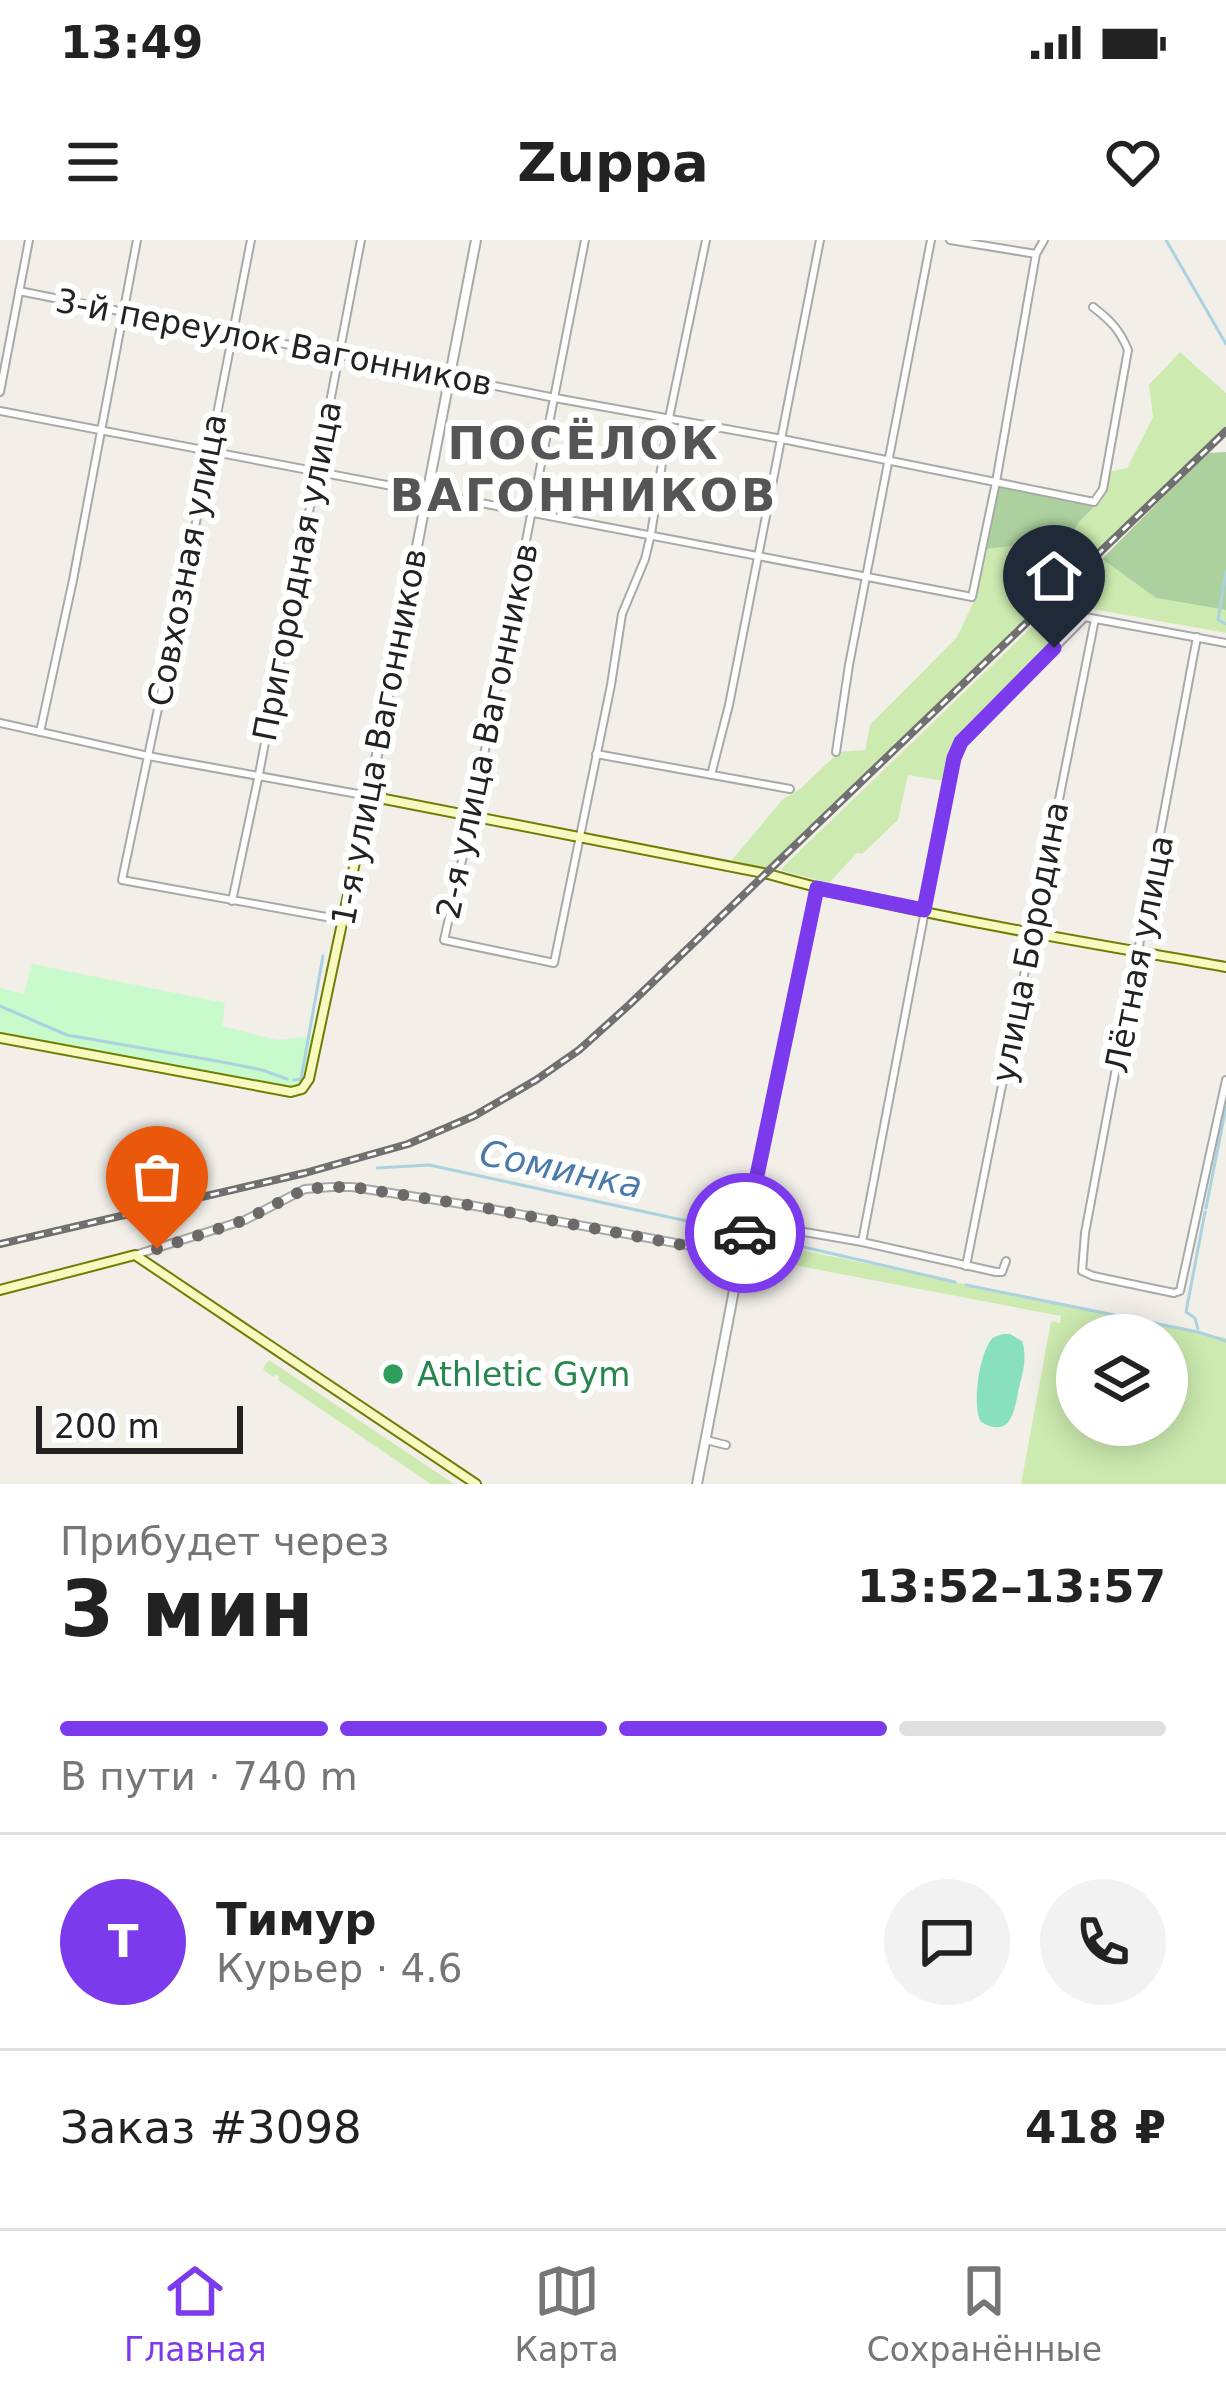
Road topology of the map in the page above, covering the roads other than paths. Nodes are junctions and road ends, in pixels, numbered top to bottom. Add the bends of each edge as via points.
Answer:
1 (28, 240) edge
2 (137, 240) edge
3 (251, 240) edge
4 (361, 240) edge
5 (476, 240) edge
6 (585, 240) edge
7 (706, 240) edge
8 (820, 240) edge
9 (931, 240) edge
10 (950, 240) edge
11 (1045, 240) edge
12 (1036, 254) junction
13 (19, 292) junction
14 (1093, 307) dead end
15 (123, 313) junction
16 (231, 333) junction
17 (339, 355) junction
18 (448, 377) junction
19 (0, 392) edge
20 (555, 398) junction
21 (0, 411) edge
22 (670, 418) junction
23 (101, 430) junction
24 (782, 439) junction
25 (208, 451) junction
26 (888, 460) junction
27 (316, 470) junction
28 (996, 482) junction
29 (426, 492) junction
30 (532, 514) junction
31 (651, 534) junction
32 (758, 556) junction
33 (866, 577) junction
34 (1090, 618) junction
35 (1197, 637) junction
36 (1226, 643) edge
37 (0, 723) edge
38 (40, 732) junction
39 (836, 752) dead end
40 (596, 754) junction
41 (148, 755) junction
42 (259, 774) junction
43 (711, 775) junction
44 (790, 790) dead end
45 (369, 796) junction
46 (472, 816) junction
47 (579, 836) junction
48 (817, 888) junction
49 (232, 901) junction
50 (924, 910) junction
51 (343, 920) junction
52 (1032, 932) junction
53 (1140, 953) junction
54 (1226, 968) edge
55 (0, 1038) edge
56 (1226, 1080) edge
57 (747, 1222) junction
58 (862, 1242) junction
59 (135, 1256) junction
60 (741, 1256) junction
61 (1006, 1262) dead end
62 (966, 1266) junction
63 (0, 1290) edge
64 (706, 1440) junction
65 (726, 1444) dead end
66 (476, 1484) edge
67 (697, 1484) edge

1 - 13 street
2 - 15 street
3 - 16 street, Совхозная улица
4 - 17 street, Пригородная улица
5 - 18 street, 1-я улица Вагонников
6 - 20 street, 2-я улица Вагонников
7 - 22 street
8 - 24 street
9 - 26 street
10 - 12 street
11 - 12 street
12 - 28 street
13 - 15 street, 3-й переулок Вагонников
13 - 19 street
14 - 28 street, 3-й переулок Вагонников via 1128,350 1100,497
15 - 16 street, 3-й переулок Вагонников
15 - 23 street
16 - 17 street, 3-й переулок Вагонников
16 - 25 street, Совхозная улица
17 - 18 street, 3-й переулок Вагонников
17 - 27 street, Пригородная улица
18 - 20 street, 3-й переулок Вагонников
18 - 29 street, 1-я улица Вагонников
20 - 22 street, 3-й переулок Вагонников
20 - 30 street, 2-я улица Вагонников
21 - 23 street
22 - 24 street, 3-й переулок Вагонников
22 - 31 street
23 - 25 street
23 - 38 street
24 - 26 street, 3-й переулок Вагонников
24 - 32 street
25 - 27 street
25 - 41 street, Совхозная улица
26 - 28 street, 3-й переулок Вагонников
26 - 33 street
27 - 29 street
27 - 42 street, Пригородная улица
28 - 33 street via 972,597
29 - 30 street
29 - 45 street, 1-я улица Вагонников
30 - 31 street
30 - 46 street, 2-я улица Вагонников
31 - 32 street
31 - 40 street via 622,614
32 - 33 street
32 - 43 street
33 - 39 street
34 - 35 street
34 - 50 street via 961,742
34 - 52 street, улица Бородина
35 - 36 street
35 - 53 street, Лётная улица
37 - 38 street
38 - 41 street
40 - 43 street
40 - 47 street
41 - 42 street
41 - 49 street, Совхозная улица via 122,880
42 - 45 street
42 - 49 street, Пригородная улица
43 - 44 street
45 - 46 main road
45 - 51 main road, 1-я улица Вагонников
46 - 47 main road
46 - 47 street, 2-я улица Вагонников via 444,940 554,963
47 - 48 main road
48 - 50 main road
48 - 57 street
49 - 51 street
50 - 52 main road
50 - 58 street
51 - 55 main road, 1-я улица Вагонников via 302,1090
52 - 53 main road
52 - 62 street, улица Бородина
53 - 54 main road
53 - 56 street, Лётная улица via 1082,1271 1180,1291
57 - 58 street
57 - 60 street
58 - 62 street
59 - 60 street via 245,1220 305,1189 352,1187
59 - 63 main road
59 - 66 main road
60 - 64 street
61 - 62 street via 1002,1273
64 - 65 street
64 - 67 street

